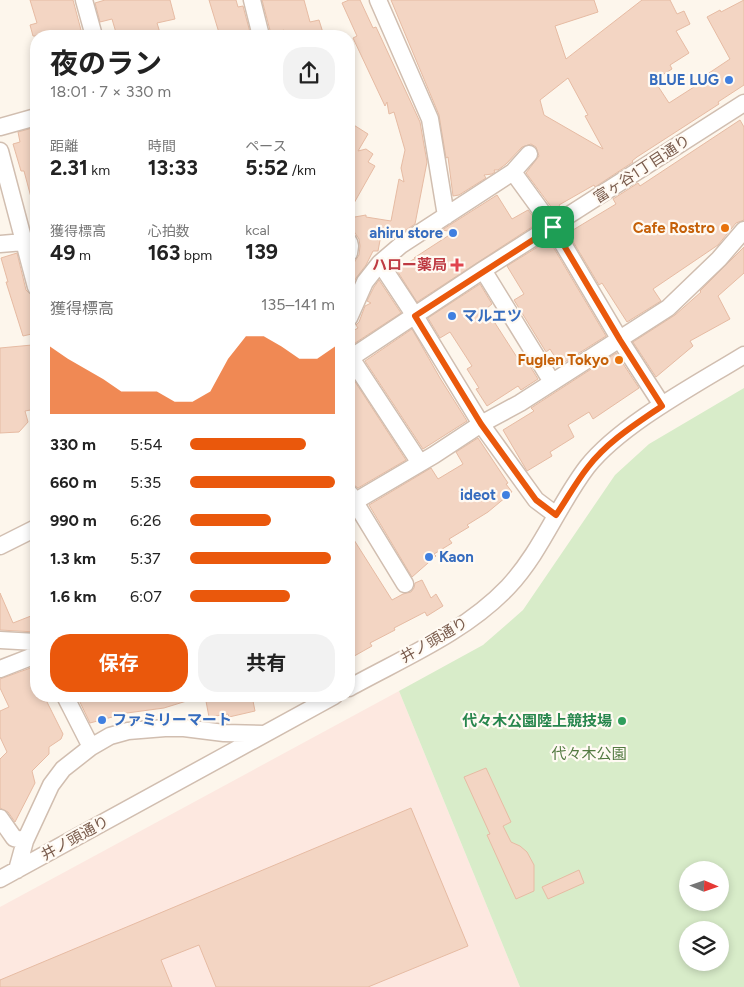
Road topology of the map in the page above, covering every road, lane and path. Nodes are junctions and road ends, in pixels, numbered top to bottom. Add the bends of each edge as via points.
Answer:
1 (84, 0) edge
2 (252, 0) edge
3 (378, 0) edge
4 (92, 30) edge
5 (260, 30) edge
6 (744, 103) edge
7 (30, 120) edge
8 (0, 127) edge
9 (0, 151) edge
10 (529, 154) dead end
11 (514, 172) junction
12 (446, 216) junction
13 (553, 227) junction
14 (744, 230) edge
15 (24, 242) junction
16 (0, 244) edge
17 (380, 263) junction
18 (30, 264) edge
19 (483, 270) junction
20 (355, 304) edge
21 (415, 316) junction
22 (620, 340) junction
23 (355, 355) edge
24 (744, 355) edge
25 (355, 366) edge
26 (552, 382) junction
27 (662, 406) junction
28 (481, 424) junction
29 (420, 463) junction
30 (355, 498) edge
31 (355, 506) edge
32 (556, 515) junction
33 (30, 531) edge
34 (0, 546) edge
35 (405, 584) dead end
36 (0, 640) edge
37 (30, 642) edge
38 (30, 657) edge
39 (0, 669) edge
40 (355, 685) edge
41 (68, 702) edge
42 (323, 702) edge
43 (266, 734) junction
44 (91, 747) junction
45 (0, 818) edge
46 (25, 840) junction
47 (17, 870) junction
48 (0, 879) edge

1 - 4 street
2 - 5 street
3 - 12 street via 430,119
6 - 13 street, 富ヶ谷1丁目通り
7 - 8 street
9 - 15 street
10 - 11 street
11 - 12 street
11 - 13 street
12 - 17 street
13 - 19 street, 富ヶ谷1丁目通り
13 - 22 street
14 - 22 street via 681,297
15 - 16 street
15 - 18 street
17 - 20 street via 365,282
17 - 21 street
19 - 21 street, 富ヶ谷1丁目通り
19 - 26 street
21 - 23 street, 富ヶ谷1丁目通り
21 - 28 street
22 - 26 street
22 - 27 street
24 - 27 street, 井ノ頭通り
25 - 29 street
26 - 28 street
27 - 32 street, 井ノ頭通り via 628,429 588,466
28 - 29 street
28 - 32 street via 536,500
29 - 30 street
31 - 35 street
32 - 40 street, 井ノ頭通り via 535,552 508,587 481,612 451,633
33 - 34 street
36 - 37 street
38 - 39 street
41 - 44 street
42 - 43 street, 井ノ頭通り
43 - 44 street via 165,728 128,731 110,736
43 - 47 street, 井ノ頭通り
44 - 46 street via 63,769 51,785
45 - 46 street via 14,838
46 - 47 street
47 - 48 street, 井ノ頭通り

